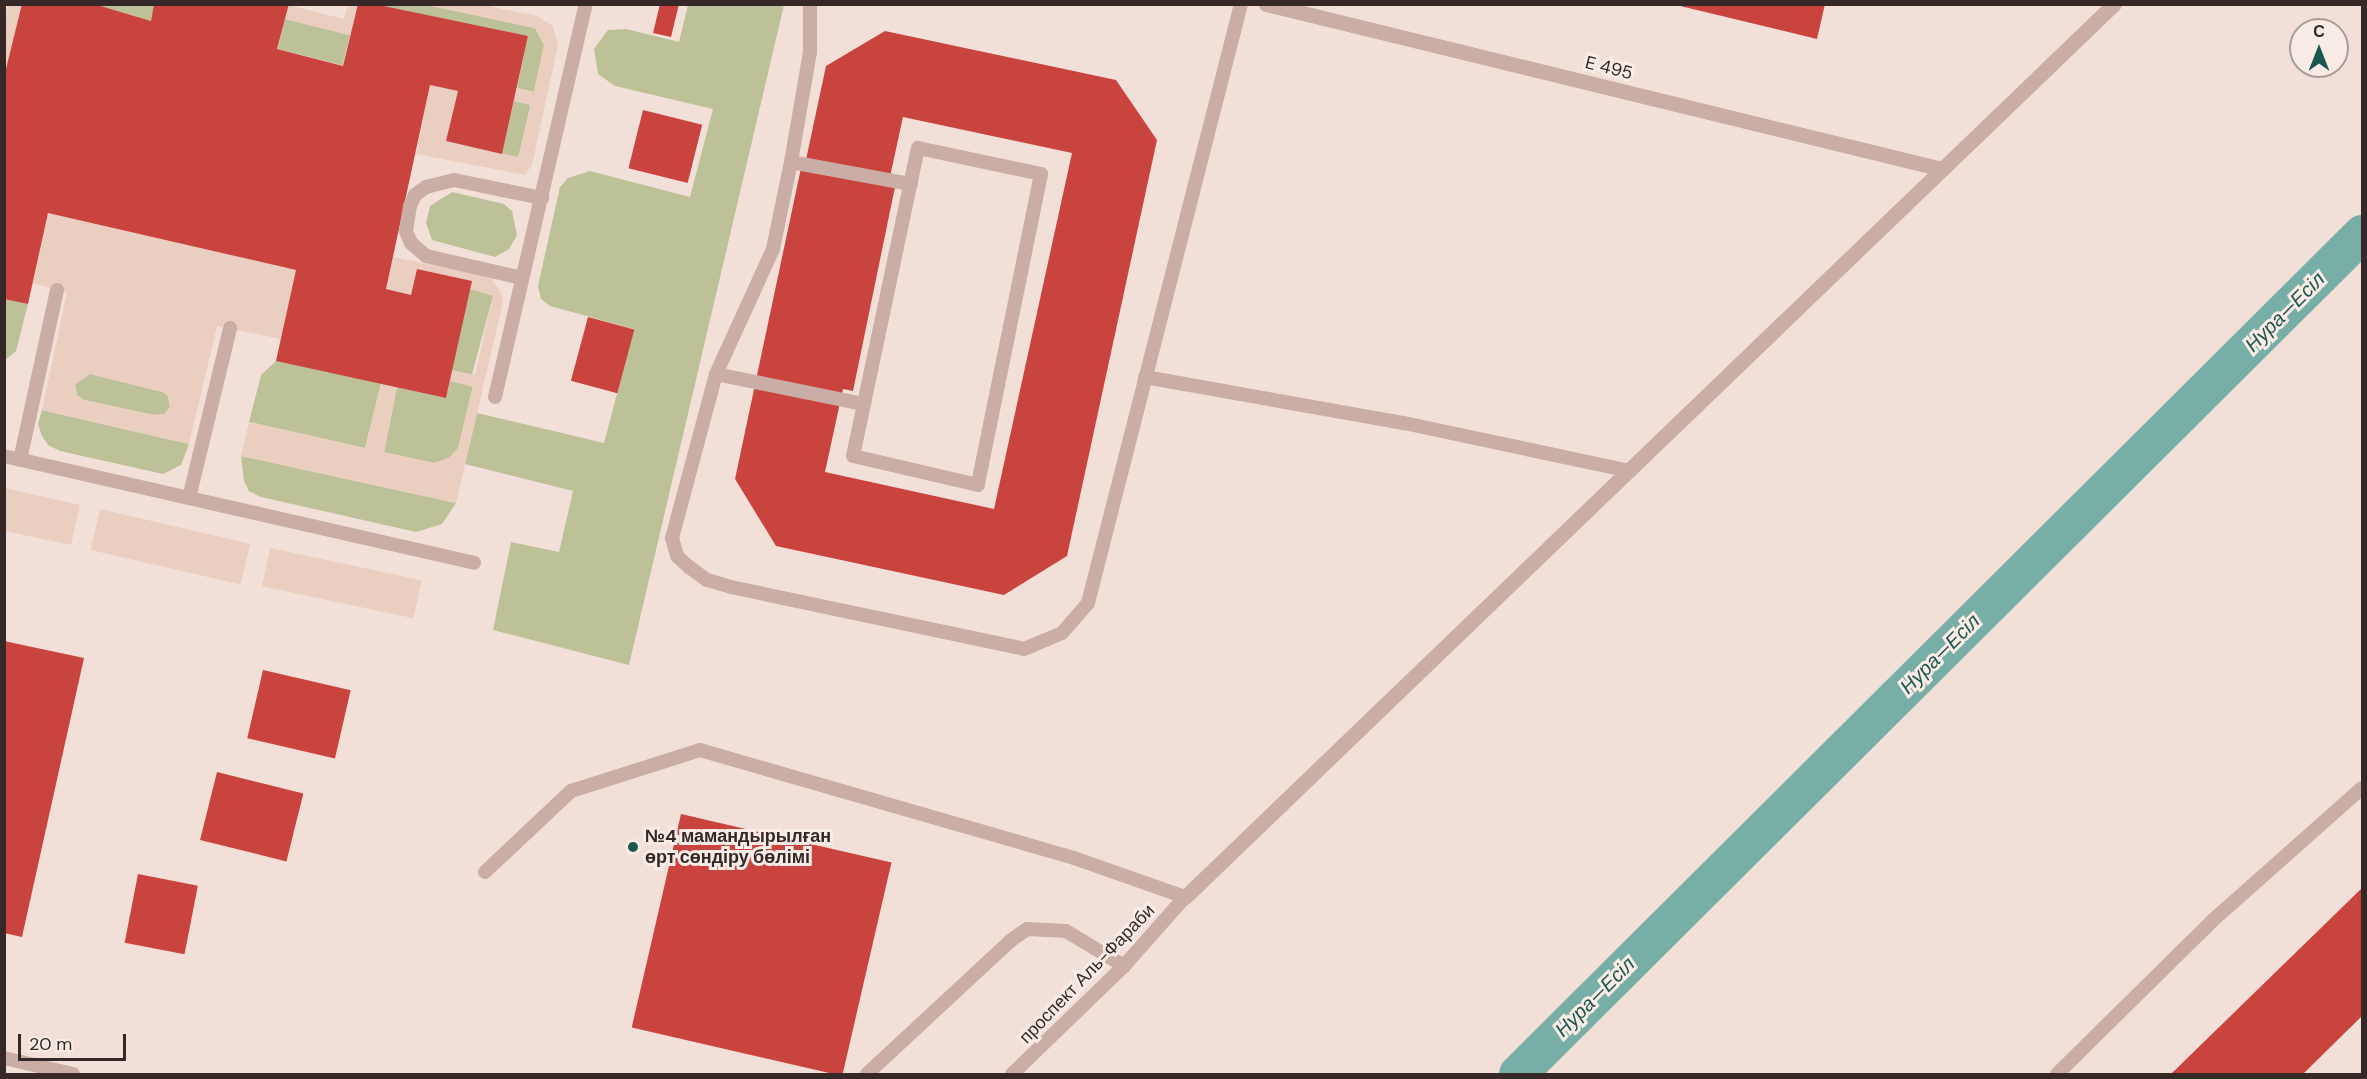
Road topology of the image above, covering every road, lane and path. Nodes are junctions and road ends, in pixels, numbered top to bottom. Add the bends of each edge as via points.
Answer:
1 (586, 4) edge
2 (810, 4) edge
3 (1241, 4) edge
4 (1266, 4) edge
5 (2114, 4) edge
6 (791, 162) junction
7 (1942, 169) junction
8 (911, 184) junction
9 (542, 198) junction
10 (522, 278) junction
11 (57, 290) dead end
12 (230, 328) dead end
13 (716, 374) junction
14 (1145, 377) junction
15 (495, 397) dead end
16 (864, 404) junction
17 (4, 456) edge
18 (20, 460) junction
19 (1630, 471) junction
20 (189, 498) junction
21 (474, 564) dead end
22 (2362, 788) edge
23 (485, 872) dead end
24 (1185, 897) junction
25 (1124, 966) junction
26 (4, 1058) edge
27 (73, 1074) edge
28 (867, 1074) edge
29 (1012, 1074) edge
30 (2057, 1074) edge

1 - 9 lane
2 - 6 lane via 810,52
3 - 14 lane
4 - 7 street, E 495
5 - 7 street
6 - 8 lane
6 - 13 lane via 773,249
7 - 19 street
8 - 16 lane
8 - 16 lane via 918,148 1041,174 978,484 853,456
9 - 10 lane
9 - 10 lane via 454,180 426,187 415,195 410,206 406,231 411,243 426,256
10 - 15 lane
11 - 18 lane
12 - 20 lane
13 - 14 lane via 672,538 677,556 689,567 707,580 731,587 1024,649 1062,633 1088,603
13 - 16 lane
14 - 19 lane via 1404,423
17 - 18 lane
18 - 20 lane
19 - 24 street
20 - 21 lane
22 - 30 lane via 2212,921
23 - 24 lane via 571,791 700,750 1074,858
24 - 25 lane, проспект Аль-Фараби
25 - 28 lane via 1066,930 1027,929
25 - 29 lane, проспект Аль-Фараби
26 - 27 lane

